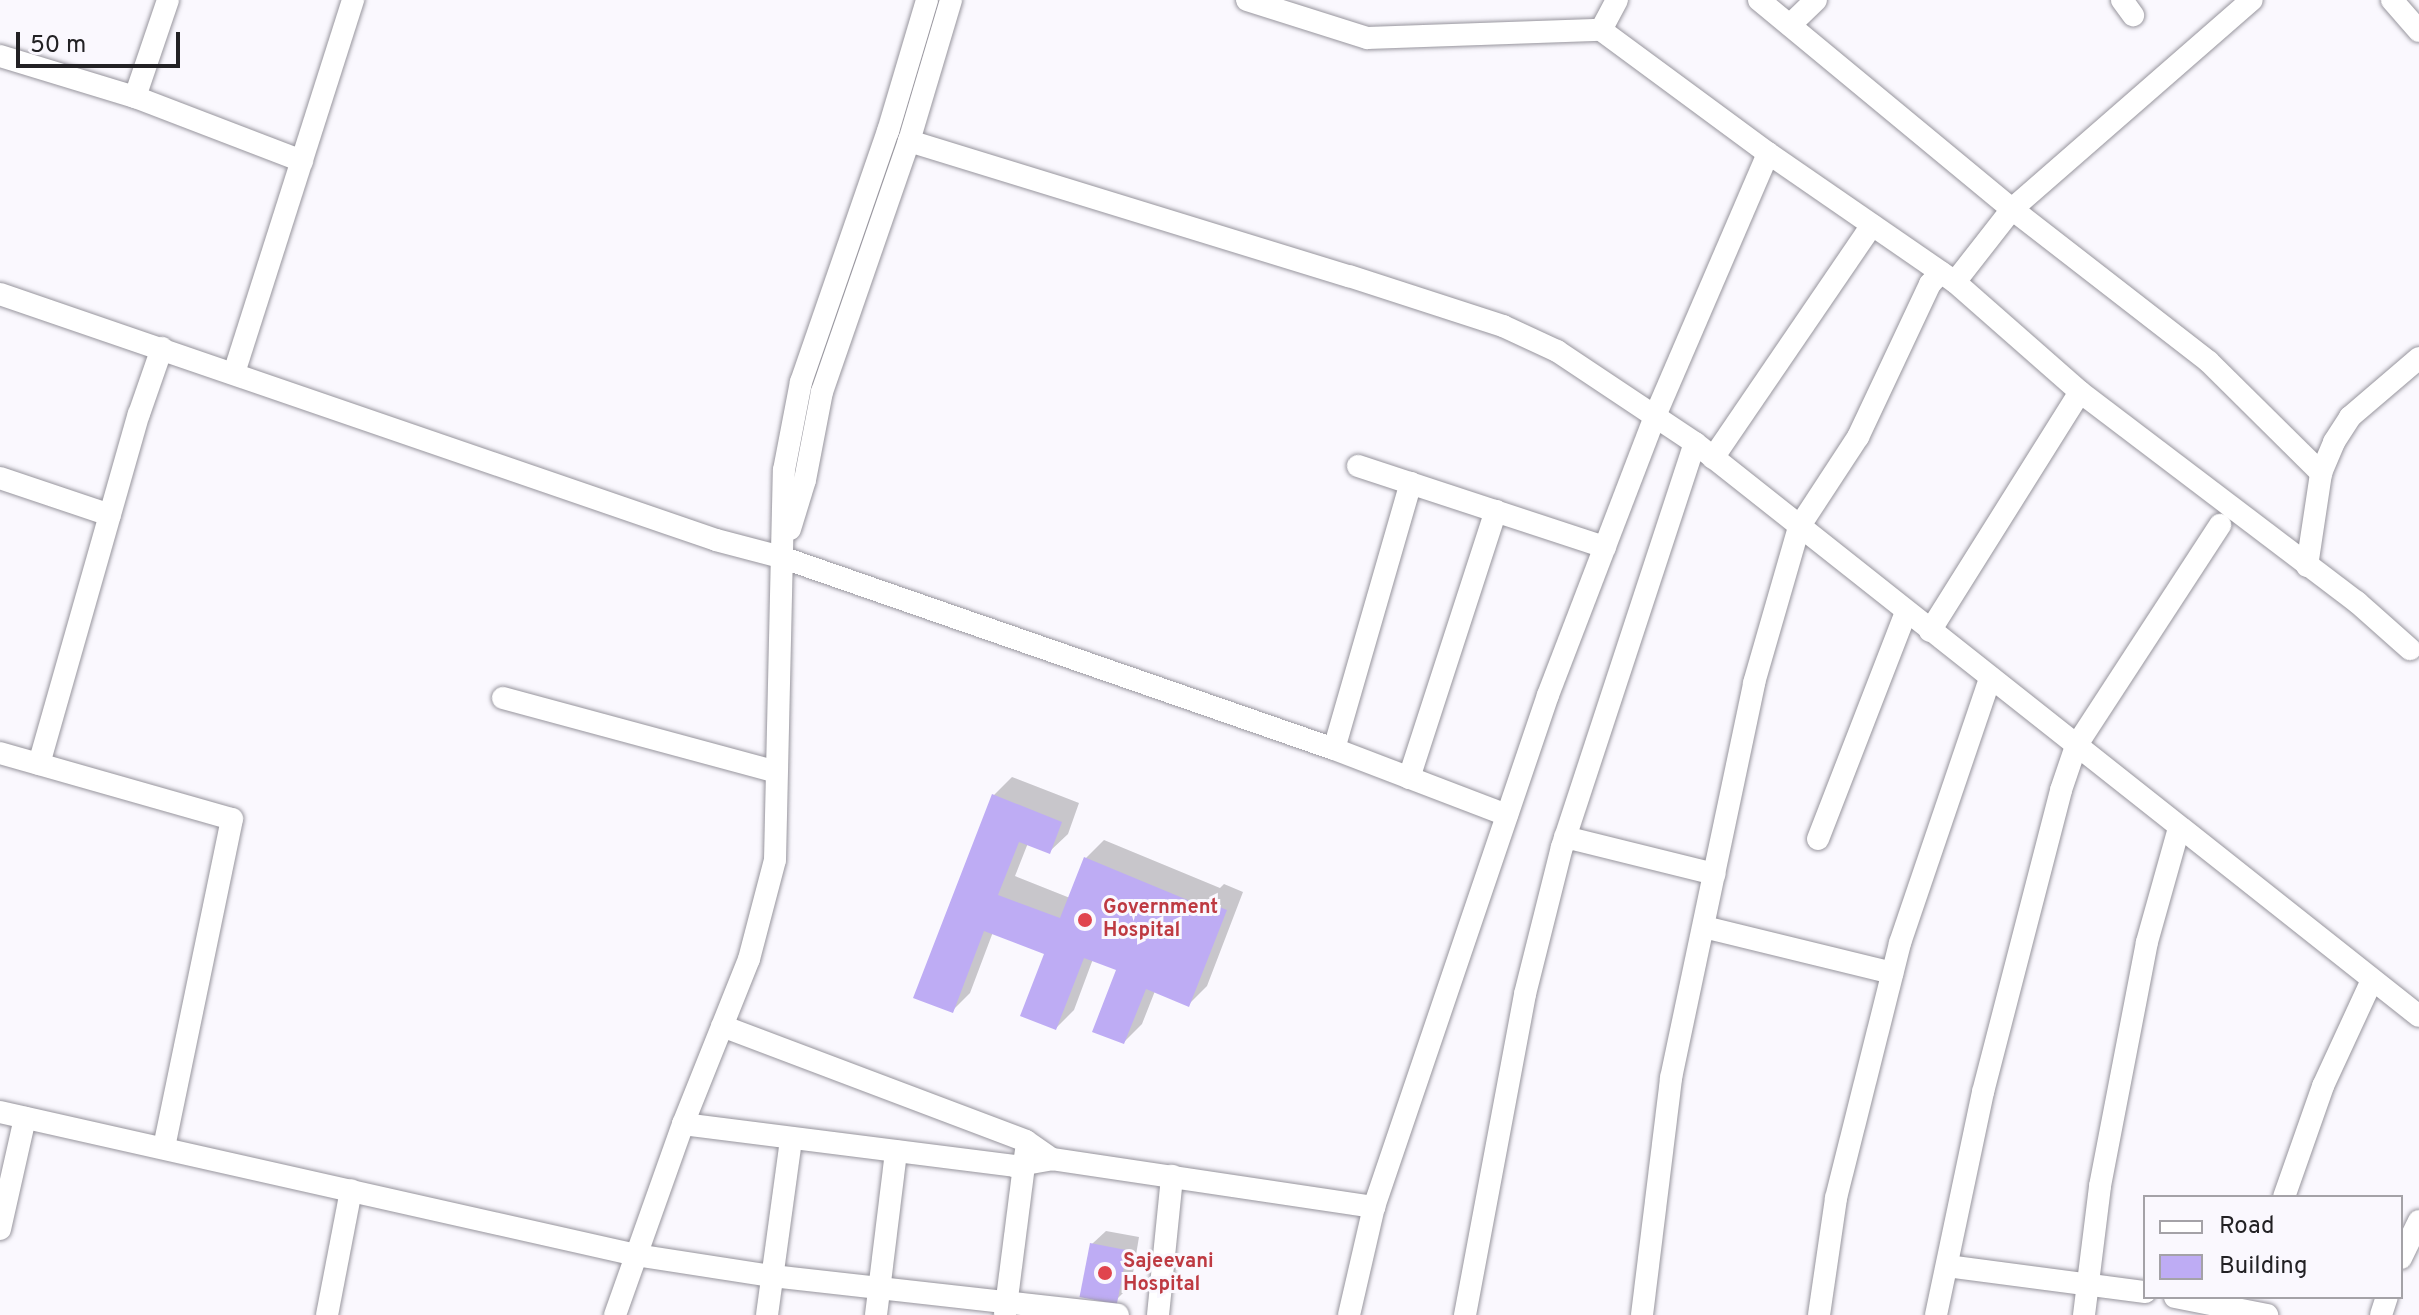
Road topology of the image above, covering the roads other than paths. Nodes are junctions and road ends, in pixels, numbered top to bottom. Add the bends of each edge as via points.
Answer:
1 (168, 0) edge
2 (353, 0) edge
3 (927, 0) edge
4 (951, 0) edge
5 (1247, 0) edge
6 (1617, 0) edge
7 (1759, 0) edge
8 (1816, 0) edge
9 (2252, 0) edge
10 (2392, 0) edge
11 (1790, 25) junction
12 (1601, 30) junction
13 (2419, 31) edge
14 (0, 56) edge
15 (135, 97) junction
16 (909, 141) junction
17 (1768, 153) junction
18 (302, 161) junction
19 (2012, 209) junction
20 (1872, 225) junction
21 (1948, 277) junction
22 (0, 294) edge
23 (162, 348) junction
24 (2419, 358) edge
25 (234, 373) junction
26 (2080, 392) junction
27 (1655, 416) junction
28 (1695, 443) junction
29 (1713, 458) junction
30 (1358, 466) dead end
31 (2321, 473) junction
32 (0, 478) edge
33 (1411, 483) junction
34 (1496, 511) junction
35 (110, 515) junction
36 (2220, 525) dead end
37 (1799, 527) junction
38 (1605, 547) junction
39 (781, 557) junction
40 (2307, 566) junction
41 (1906, 612) junction
42 (1930, 631) junction
43 (2410, 649) dead end
44 (1990, 678) junction
45 (503, 698) dead end
46 (2076, 746) junction
47 (1334, 749) junction
48 (0, 753) edge
49 (39, 764) junction
50 (774, 771) junction
51 (1409, 778) junction
52 (1507, 815) junction
53 (2179, 828) junction
54 (1565, 837) junction
55 (1818, 839) dead end
56 (1715, 874) junction
57 (1704, 927) junction
58 (1892, 973) junction
59 (2372, 980) junction
60 (2419, 1016) edge
61 (722, 1026) junction
62 (0, 1112) edge
63 (25, 1118) junction
64 (683, 1124) junction
65 (791, 1139) junction
66 (1026, 1141) junction
67 (164, 1148) junction
68 (896, 1151) junction
69 (1052, 1159) junction
70 (1024, 1164) junction
71 (1172, 1176) junction
72 (351, 1190) junction
73 (2285, 1195) edge
74 (1374, 1207) junction
75 (2419, 1221) edge
76 (0, 1229) edge
77 (2403, 1254) edge
78 (636, 1255) junction
79 (1947, 1266) junction
80 (772, 1276) junction
81 (2088, 1282) junction
82 (879, 1288) junction
83 (2143, 1292) edge
84 (2188, 1299) edge
85 (1006, 1309) edge
86 (2252, 1309) edge
87 (327, 1315) edge
88 (615, 1315) edge
89 (767, 1315) edge
90 (876, 1315) edge
91 (1118, 1315) edge
92 (1158, 1315) edge
93 (1349, 1315) edge
94 (1465, 1315) edge
95 (1642, 1315) edge
96 (1819, 1315) edge
97 (1936, 1315) edge
98 (2084, 1315) edge

1 - 15 street
2 - 18 street
3 - 39 street via 801,382 784,470
4 - 16 street
5 - 12 street via 1367,38
6 - 12 street
7 - 11 street
8 - 11 street
9 - 19 street
10 - 13 street
11 - 19 street
12 - 17 street
14 - 15 street
15 - 18 street
16 - 27 street via 1503,326 1557,351
16 - 39 street via 822,392 805,480
17 - 20 street
17 - 27 street
18 - 25 street
19 - 21 street
19 - 31 street via 2209,362
20 - 21 street
20 - 29 street
21 - 26 street
21 - 37 street via 1930,284 1858,437
22 - 23 street
23 - 25 street
23 - 35 street
24 - 31 street via 2350,417
25 - 39 street via 716,540
26 - 40 street
26 - 42 street
27 - 28 street
27 - 38 street
28 - 29 street
28 - 54 street
29 - 37 street
30 - 33 street
31 - 40 street
32 - 35 street
33 - 34 street
33 - 47 street
34 - 38 street
34 - 51 street
35 - 49 street
36 - 46 street
37 - 41 street
37 - 56 street via 1754,683
38 - 52 street
39 - 47 street
39 - 50 street via 780,720
40 - 43 street
41 - 42 street
41 - 55 street
42 - 44 street
44 - 46 street
44 - 58 street
45 - 50 street
46 - 53 street
46 - 79 street via 1983,1092
47 - 51 street
48 - 49 street
49 - 67 street via 232,819
50 - 61 street via 775,860 749,959
51 - 52 street
52 - 74 street
53 - 59 street
53 - 81 street via 2147,942 2100,1186
54 - 56 street
54 - 94 street via 1525,994
56 - 57 street
57 - 58 street
57 - 95 street via 1671,1078
58 - 96 street via 1836,1198
59 - 60 street
59 - 73 street via 2323,1086
61 - 64 street
61 - 66 street
62 - 63 street
63 - 67 street
63 - 76 street
64 - 65 street
64 - 78 street
65 - 68 street
65 - 80 street
66 - 69 street
66 - 70 street
67 - 72 street
68 - 70 street
68 - 82 street
69 - 70 street
69 - 71 street
70 - 85 street
71 - 74 street
71 - 92 street
72 - 78 street
72 - 87 street
74 - 93 street
75 - 77 street
78 - 80 street
78 - 88 street
79 - 81 street
79 - 97 street
80 - 82 street
80 - 89 street
81 - 83 street
81 - 98 street
82 - 85 street
82 - 90 street
84 - 86 street
85 - 91 street

